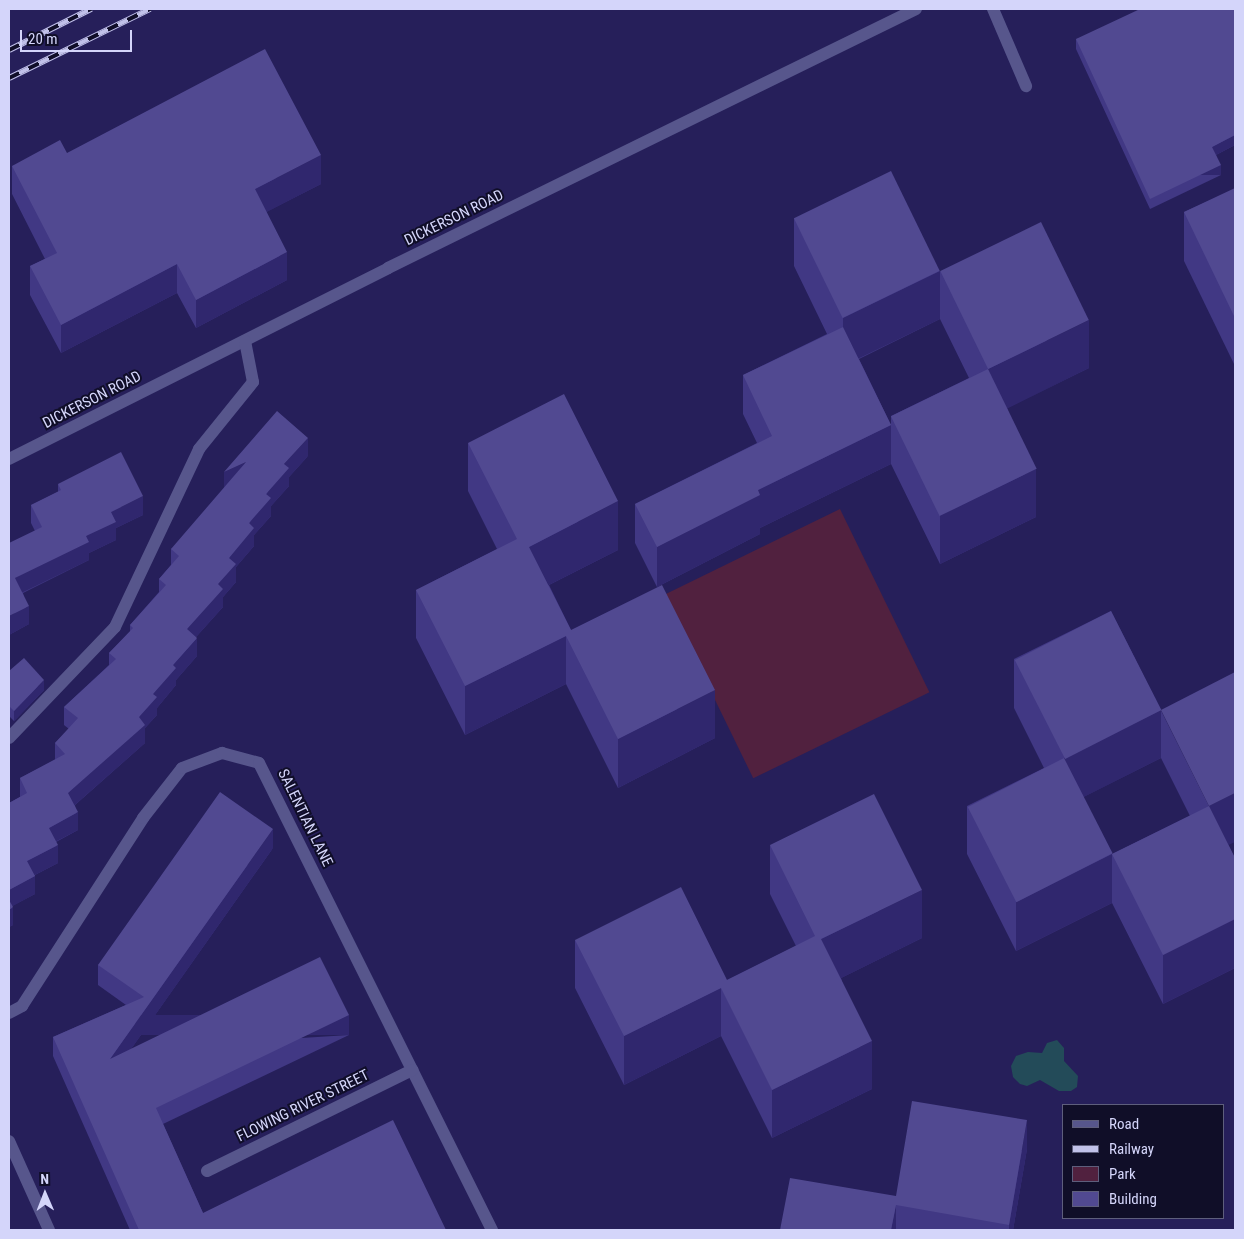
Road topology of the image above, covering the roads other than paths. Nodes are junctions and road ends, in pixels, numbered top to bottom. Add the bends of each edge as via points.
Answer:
1 (916, 9) edge
2 (993, 9) edge
3 (1026, 86) dead end
4 (245, 341) junction
5 (9, 460) edge
6 (9, 738) edge
7 (9, 1013) edge
8 (412, 1070) junction
9 (9, 1141) edge
10 (207, 1171) dead end
11 (49, 1230) edge
12 (492, 1230) edge

1 - 4 street, DICKERSON ROAD
2 - 3 street
4 - 5 street, DICKERSON ROAD
4 - 6 street via 253,382 199,449 115,627
7 - 8 street, SALENTIAN LANE via 22,1006 143,818 182,768 222,753 259,763
8 - 10 street, FLOWING RIVER STREET
8 - 12 street, SALENTIAN LANE
9 - 11 street

